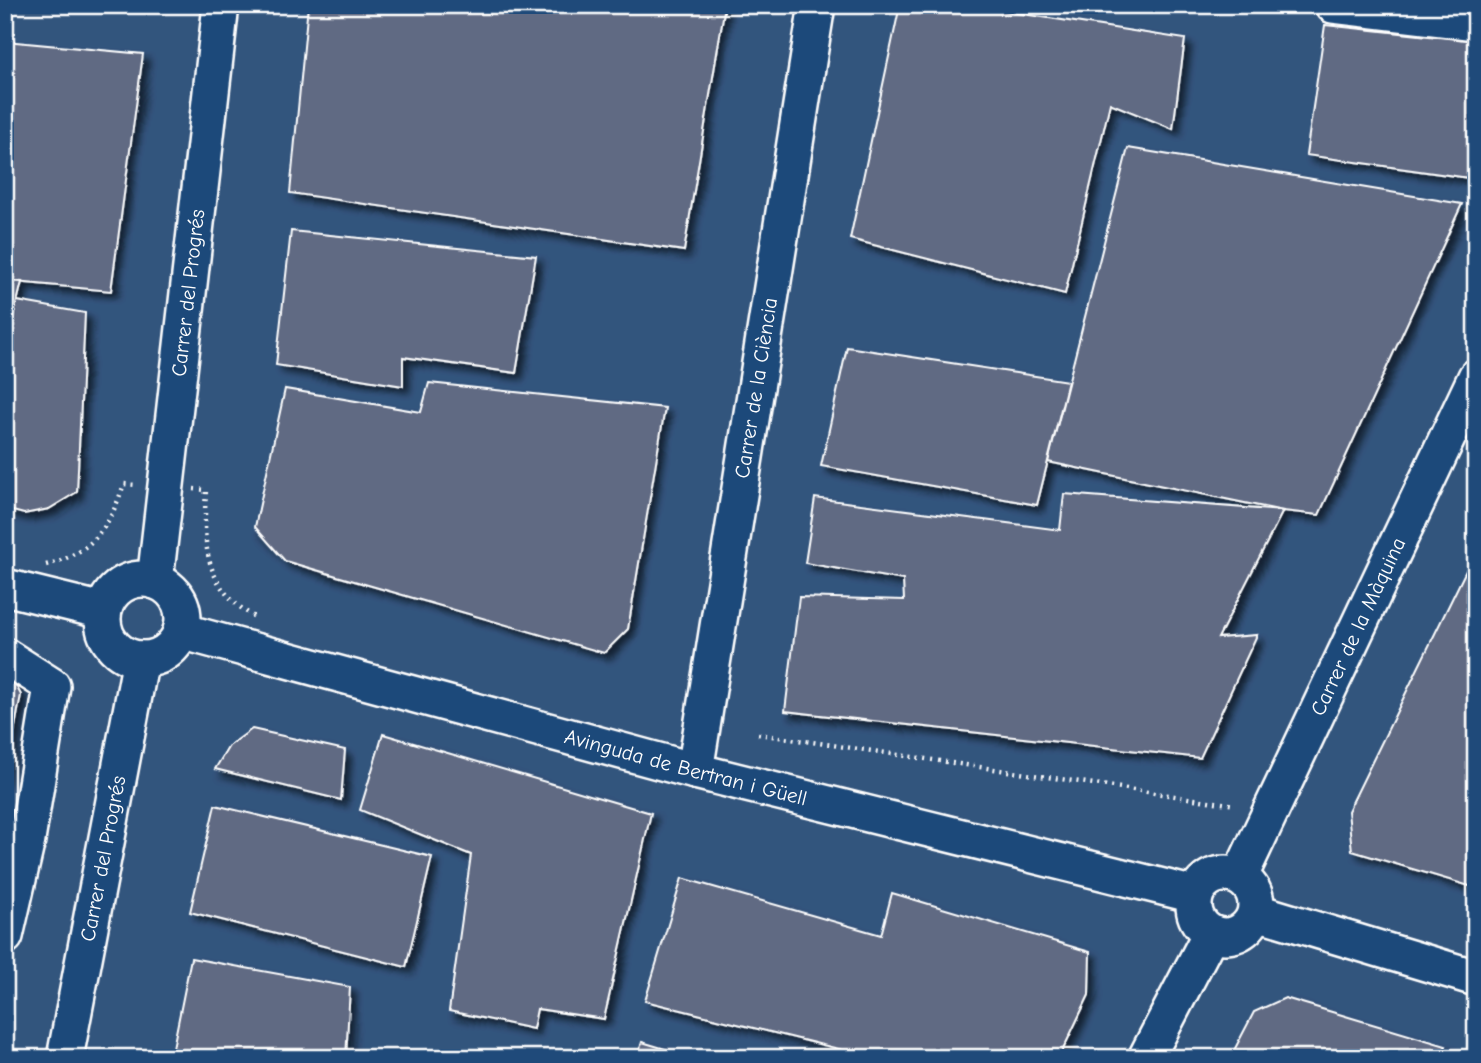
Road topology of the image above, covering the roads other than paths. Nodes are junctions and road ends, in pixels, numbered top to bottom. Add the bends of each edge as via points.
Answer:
1 (222, 5) edge
2 (817, 5) edge
3 (1333, 5) edge
4 (1476, 22) edge
5 (1476, 377) edge
6 (155, 581) junction
7 (5, 587) edge
8 (103, 611) junction
9 (181, 631) junction
10 (5, 656) edge
11 (141, 659) junction
12 (695, 771) junction
13 (1240, 876) junction
14 (1195, 895) junction
15 (1257, 912) junction
16 (1211, 933) junction
17 (5, 936) edge
18 (1476, 978) edge
19 (65, 1058) edge
20 (1146, 1058) edge

1 - 6 street, Carrer del Progrés
2 - 12 street, Carrer de la Ciència
3 - 4 street
5 - 13 street, Carrer de la Màquina
6 - 8 street via 124,584 110,596
6 - 9 street via 176,597 183,612
7 - 8 street
8 - 11 street via 111,644 122,654
9 - 11 street via 167,651
9 - 12 street, Avinguda de Bertran i Güell
10 - 17 street via 52,686 27,840
11 - 19 street, Carrer del Progrés
12 - 14 street, Avinguda de Bertran i Güell
13 - 14 street via 1213,876
13 - 15 street via 1254,892
14 - 16 street via 1196,917
15 - 16 street via 1239,933
15 - 18 street
16 - 20 street

